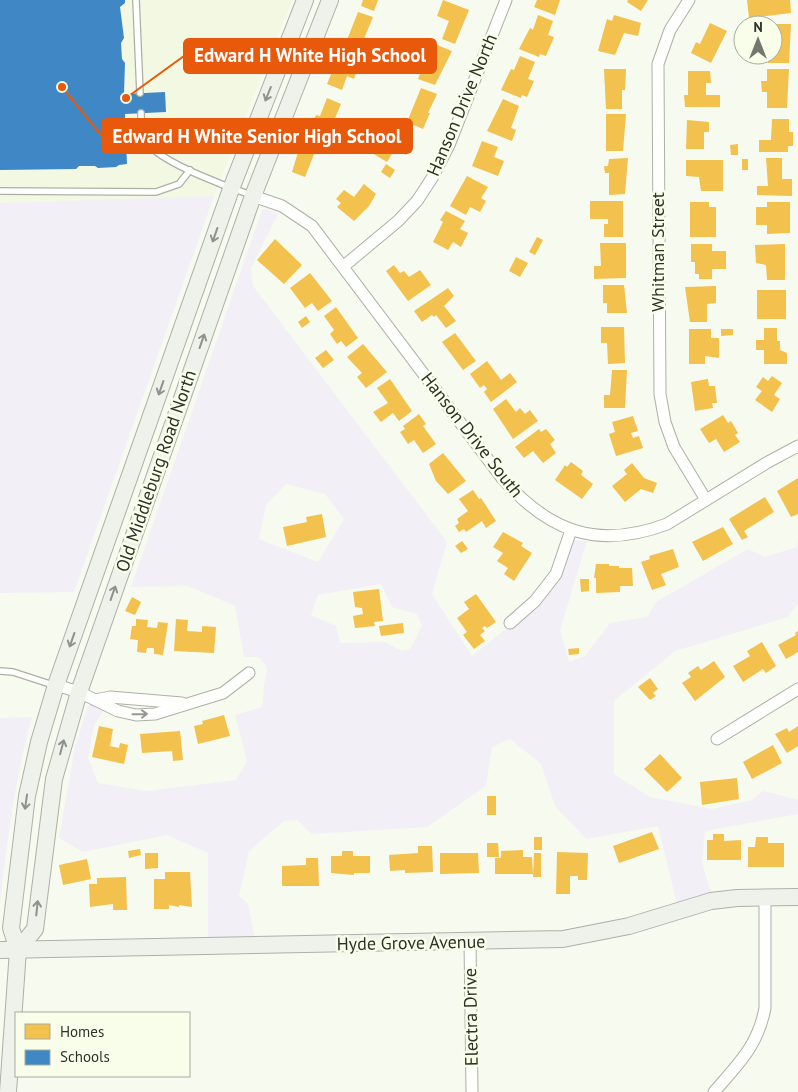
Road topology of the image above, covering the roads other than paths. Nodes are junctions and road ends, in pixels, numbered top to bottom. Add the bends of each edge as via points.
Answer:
1 (136, 0) edge
2 (305, 0) edge
3 (330, 0) edge
4 (506, 0) edge
5 (689, 0) edge
6 (140, 93) dead end
7 (141, 113) dead end
8 (190, 170) junction
9 (231, 189) junction
10 (0, 191) edge
11 (253, 196) junction
12 (344, 266) junction
13 (143, 438) junction
14 (166, 444) junction
15 (798, 446) edge
16 (706, 500) junction
17 (571, 530) junction
18 (510, 623) dead end
19 (0, 671) edge
20 (249, 674) dead end
21 (56, 685) junction
22 (798, 689) edge
23 (79, 692) junction
24 (95, 700) junction
25 (188, 703) junction
26 (718, 739) dead end
27 (765, 897) junction
28 (798, 897) edge
29 (470, 941) junction
30 (0, 950) edge
31 (18, 950) junction
32 (8, 1092) edge
33 (472, 1092) edge
34 (714, 1092) edge

1 - 6 lane
2 -> 9 main road, Old Middleburg Road North
3 - 11 main road, Old Middleburg Road North
4 - 12 street, Hanson Drive North via 449,145 432,178 398,222
5 - 16 street, Whitman Street via 670,30 658,64 658,370 665,422 674,448
7 - 8 lane via 142,131 149,146
8 - 9 lane
8 - 10 lane via 179,184 156,192
9 - 11 lane
9 -> 13 main road, Old Middleburg Road North
11 - 12 street, Hanson Drive South via 282,206 312,226
14 -> 11 main road, Old Middleburg Road North
12 - 17 street, Hanson Drive South via 512,489 533,509
13 - 14 main road
13 -> 21 main road, Old Middleburg Road North
23 -> 14 main road, Old Middleburg Road North
15 - 16 street, Hanson Drive South
16 - 17 street, Hanson Drive South via 651,530 612,536
17 - 18 street via 556,574 535,601
19 - 21 lane
20 - 25 street via 222,692
21 - 23 street
21 -> 31 main road, Old Middleburg Road North via 35,754 27,796 10,928
22 - 26 street
23 - 24 street
31 -> 23 main road, Old Middleburg Road North via 35,929 54,779
24 - 25 street via 110,697
24 -> 25 street via 136,715 155,714
27 - 28 main road, Hyde Grove Avenue
27 - 29 main road, Hyde Grove Avenue via 711,901 599,934 526,941
27 - 34 street via 765,1008 762,1020 752,1048
29 - 31 main road, Hyde Grove Avenue
29 - 33 street, Electra Drive
30 - 31 main road, Hyde Grove Avenue
31 - 32 main road, Old Middleburg Road North

